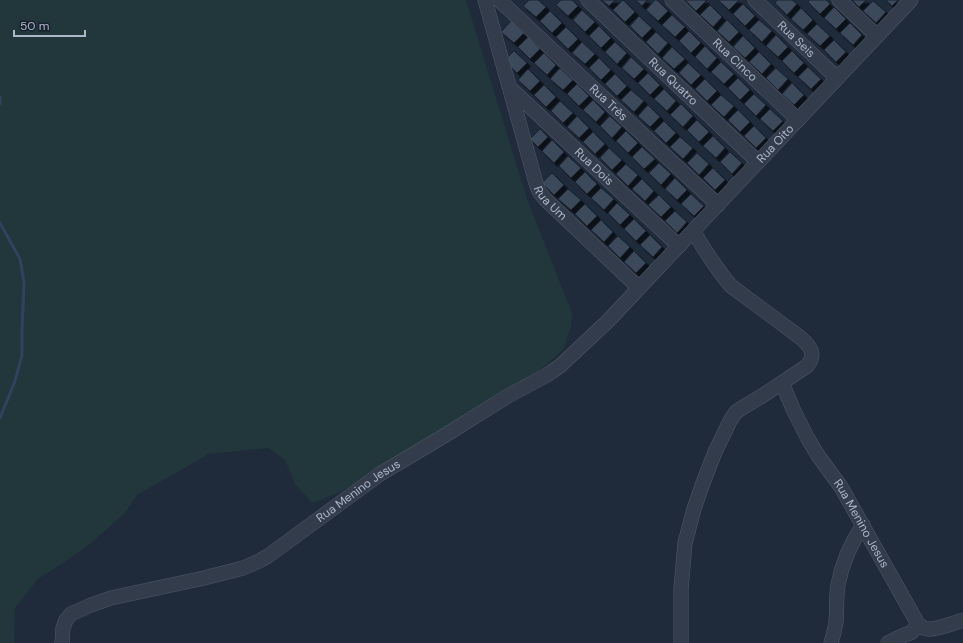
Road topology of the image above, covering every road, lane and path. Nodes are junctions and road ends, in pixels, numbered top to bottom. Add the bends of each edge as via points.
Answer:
1 (485, 0) edge
2 (499, 0) edge
3 (588, 0) edge
4 (672, 0) edge
5 (756, 0) edge
6 (839, 0) edge
7 (911, 0) edge
8 (877, 36) junction
9 (837, 78) junction
10 (510, 88) junction
11 (798, 120) junction
12 (758, 162) junction
13 (718, 205) junction
14 (693, 231) junction
15 (679, 246) junction
16 (639, 288) junction
17 (782, 383) junction
18 (863, 525) junction
19 (963, 620) edge
20 (918, 624) junction
21 (62, 643) edge
22 (681, 643) edge
23 (831, 643) edge
24 (888, 643) edge

1 - 10 street, Rua Um
2 - 13 street, Rua Três
3 - 12 street, Rua Quatro
4 - 11 street, Rua Cinco
5 - 9 street, Rua Seis
6 - 8 street
7 - 8 street, Rua Oito
8 - 9 street, Rua Oito
9 - 11 street, Rua Oito
10 - 15 street, Rua Dois
10 - 16 street, Rua Um via 539,191
11 - 12 street, Rua Oito
12 - 13 street, Rua Oito
13 - 14 street, Rua Oito
14 - 15 street, Rua Oito
14 - 17 street via 731,286 791,330 808,346 812,356 810,363
15 - 16 street, Rua Oito
16 - 21 street, Rua Menino Jesus via 610,320 560,366 391,467 268,556 243,568 111,598 91,605 71,614 66,620
17 - 18 street, Rua Menino Jesus via 807,437
17 - 22 street via 733,416 715,452 694,509 685,543 681,588
18 - 20 street, Rua Menino Jesus
18 - 23 street via 848,551 840,574 836,624
19 - 20 street via 927,629
20 - 24 street via 912,632

